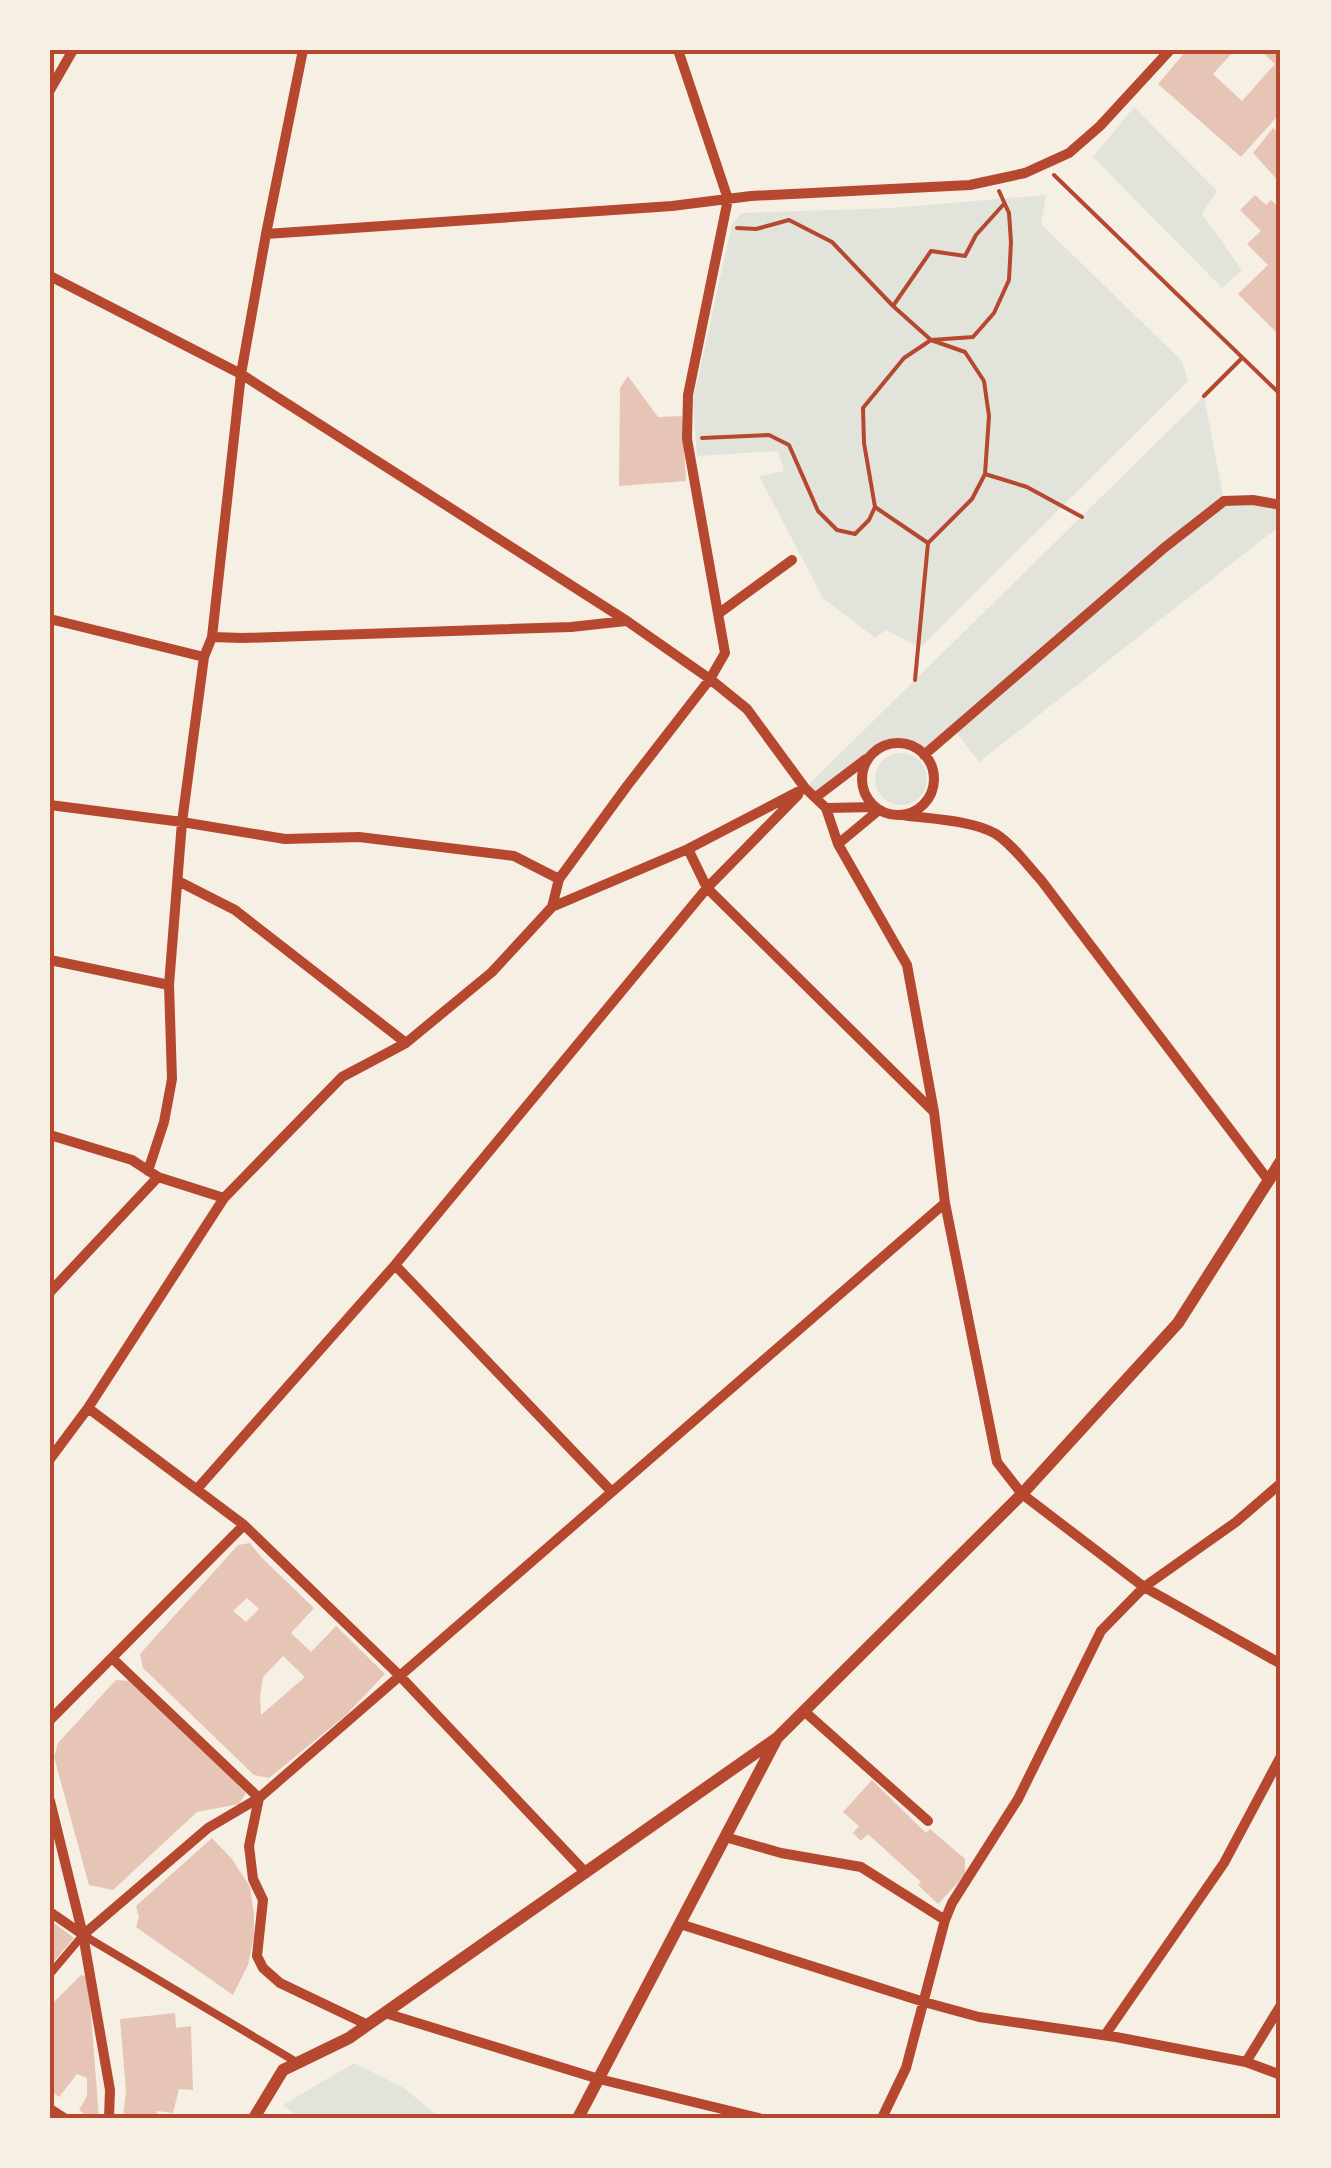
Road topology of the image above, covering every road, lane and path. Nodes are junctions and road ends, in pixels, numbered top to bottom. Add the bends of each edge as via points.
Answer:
1 (73, 50) edge
2 (303, 50) edge
3 (678, 50) edge
4 (1170, 50) edge
5 (50, 90) edge
6 (1044, 164) junction
7 (994, 180) junction
8 (728, 199) junction
9 (1004, 203) junction
10 (722, 227) junction
11 (266, 234) junction
12 (50, 276) edge
13 (894, 306) junction
14 (930, 340) junction
15 (1242, 358) junction
16 (241, 374) junction
17 (1281, 395) edge
18 (1204, 396) dead end
19 (687, 440) junction
20 (985, 474) junction
21 (1281, 505) edge
22 (875, 506) junction
23 (1082, 517) dead end
24 (928, 543) junction
25 (792, 560) dead end
26 (718, 614) junction
27 (50, 619) edge
28 (627, 621) junction
29 (212, 638) junction
30 (204, 657) junction
31 (710, 679) junction
32 (915, 680) dead end
33 (871, 755) junction
34 (924, 755) junction
35 (805, 788) junction
36 (816, 797) junction
37 (50, 805) edge
38 (826, 808) junction
39 (877, 808) junction
40 (902, 815) junction
41 (182, 822) junction
42 (838, 844) junction
43 (688, 849) junction
44 (559, 880) junction
45 (178, 881) junction
46 (708, 888) junction
47 (552, 907) junction
48 (50, 960) edge
49 (169, 985) junction
50 (406, 1043) junction
51 (934, 1112) junction
52 (50, 1134) edge
53 (1281, 1161) edge
54 (153, 1174) junction
55 (1270, 1181) junction
56 (224, 1198) junction
57 (945, 1203) junction
58 (396, 1264) junction
59 (50, 1292) edge
60 (88, 1408) junction
61 (50, 1459) edge
62 (1281, 1484) edge
63 (197, 1489) junction
64 (611, 1491) junction
65 (1022, 1494) junction
66 (244, 1525) junction
67 (1144, 1587) junction
68 (113, 1658) junction
69 (1281, 1664) edge
70 (399, 1675) junction
71 (804, 1711) junction
72 (50, 1720) edge
73 (777, 1738) junction
74 (1281, 1756) edge
75 (260, 1798) junction
76 (50, 1801) edge
77 (928, 1822) dead end
78 (725, 1837) junction
79 (586, 1873) junction
80 (50, 1912) edge
81 (945, 1920) junction
82 (680, 1924) junction
83 (83, 1935) junction
84 (50, 1974) edge
85 (924, 2002) junction
86 (1281, 2005) edge
87 (385, 2014) junction
88 (368, 2025) junction
89 (1105, 2035) junction
90 (1246, 2062) junction
91 (298, 2063) junction
92 (1281, 2075) edge
93 (599, 2079) junction
94 (50, 2109) edge
95 (739, 2116) edge
96 (64, 2118) edge
97 (109, 2118) edge
98 (254, 2118) edge
99 (578, 2118) edge
100 (759, 2118) edge
101 (882, 2118) edge

1 - 5 street
2 - 11 street
3 - 8 street
4 - 6 street via 1100,126
6 - 7 street
6 - 15 path
7 - 8 street
7 - 9 path
8 - 10 street
8 - 11 street
9 - 13 path via 965,256 931,251
9 - 14 path via 1009,280 994,313 973,337
10 - 13 path via 756,229 790,220 832,242
10 - 19 street via 688,395
11 - 16 street
12 - 16 street
13 - 14 path
14 - 20 path via 965,352 984,381
14 - 22 path via 904,358 863,408
15 - 17 path
15 - 18 path
16 - 28 street
16 - 29 street
19 - 22 path via 769,435 789,445 818,511 837,530 855,534
19 - 26 street
20 - 23 path via 1027,487
20 - 24 path via 972,498
21 - 34 street via 1224,501
22 - 24 path
24 - 32 path
25 - 26 street
26 - 31 street via 726,653
27 - 30 street
28 - 29 street
28 - 31 street
29 - 30 street
30 - 41 street
31 - 35 street via 747,709
31 - 44 street
33 - 34 street via 898,743
33 - 36 street
33 - 39 street via 862,779
34 - 40 street via 933,787 921,807
35 - 36 street
35 - 43 street
35 - 46 street
36 - 38 street
37 - 41 street
38 - 39 street
38 - 42 street
39 - 40 street
39 - 42 street
40 - 55 street via 974,826 1004,840
41 - 44 street via 285,839 359,837 514,856
41 - 45 street
42 - 51 street via 907,965
43 - 46 street
43 - 47 street
44 - 47 street
45 - 49 street
45 - 50 street via 235,910
46 - 51 street
46 - 58 street
47 - 50 street via 492,972
48 - 49 street
49 - 54 street via 172,1079
50 - 56 street via 342,1077
51 - 57 street
52 - 54 street via 132,1160
53 - 55 street
54 - 56 street
54 - 59 street
55 - 65 street via 1178,1323
56 - 60 street
57 - 64 street
57 - 65 street via 997,1462
58 - 63 street
58 - 64 street
60 - 61 street
60 - 63 street
62 - 67 street
63 - 66 street
64 - 70 street
65 - 67 street
65 - 71 street
66 - 68 street
66 - 70 street
67 - 69 street
67 - 81 street via 1101,1631 1018,1799
68 - 72 street
68 - 75 street
70 - 75 street
70 - 79 street
71 - 73 street
71 - 77 street
73 - 78 street
73 - 79 street
74 - 89 street via 1224,1863
75 - 83 street via 208,1828
75 - 88 street via 248,1846 263,1900 257,1956 280,1983
76 - 83 street
78 - 81 street via 860,1867
78 - 82 street
79 - 87 street
80 - 83 street
81 - 85 street
82 - 85 street
82 - 93 street
83 - 84 street
83 - 91 street
83 - 97 street
85 - 89 street
85 - 101 street via 906,2068
86 - 90 street
87 - 88 street
87 - 93 street
88 - 91 street
89 - 90 street
90 - 92 street
91 - 98 street via 283,2070
93 - 95 street
93 - 99 street
94 - 96 street
95 - 100 street

